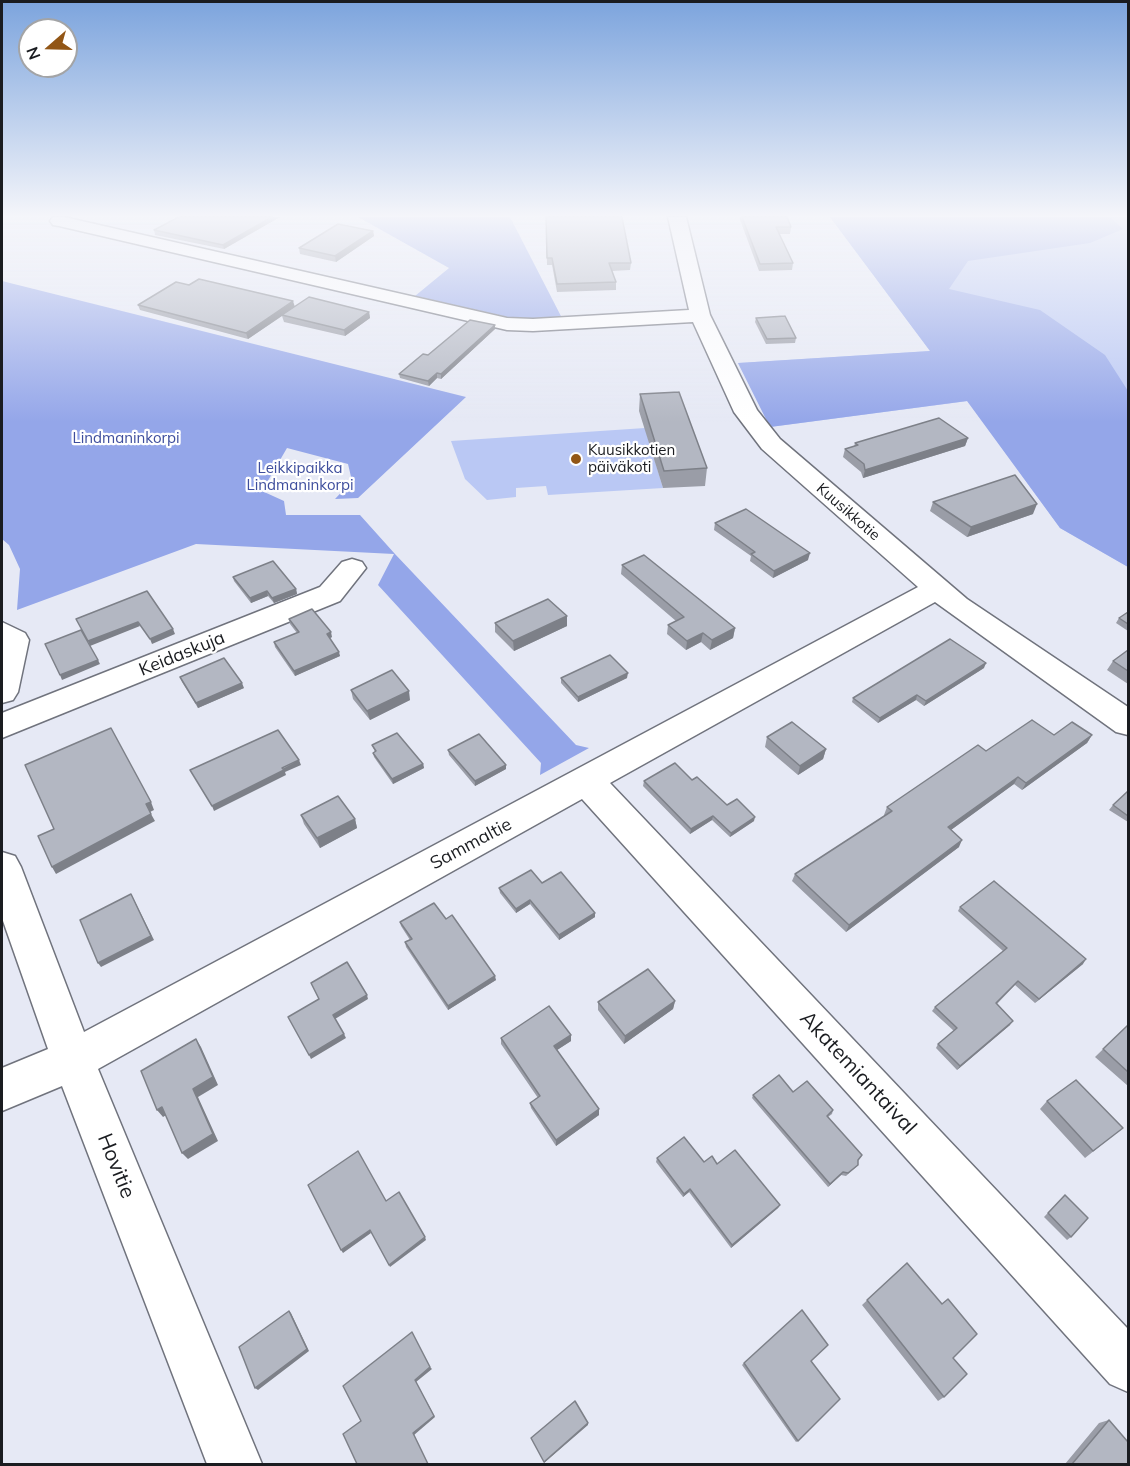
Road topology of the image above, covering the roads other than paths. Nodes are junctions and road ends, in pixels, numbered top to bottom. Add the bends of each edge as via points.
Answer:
1 (339, 285) edge
2 (693, 285) edge
3 (700, 315) junction
4 (352, 568) dead end
5 (936, 589) junction
6 (2, 632) edge
7 (2, 692) edge
8 (1128, 723) edge
9 (2, 726) edge
10 (587, 781) junction
11 (2, 867) edge
12 (74, 1060) junction
13 (2, 1090) edge
14 (1128, 1366) edge
15 (234, 1464) edge

1 - 3 street via 507,324
2 - 3 street, Kuusikkotie
3 - 5 street, Kuusikkotie via 734,388 771,444
4 - 9 street, Keidaskuja via 330,594
5 - 8 street, Kuusikkotie via 985,627
5 - 10 street, Sammaltie
6 - 7 street via 14,640
10 - 12 street, Sammaltie
10 - 14 street, Akatemiantaival
11 - 12 street, Hovitie
12 - 13 street, Sammaltie
12 - 15 street, Hovitie

